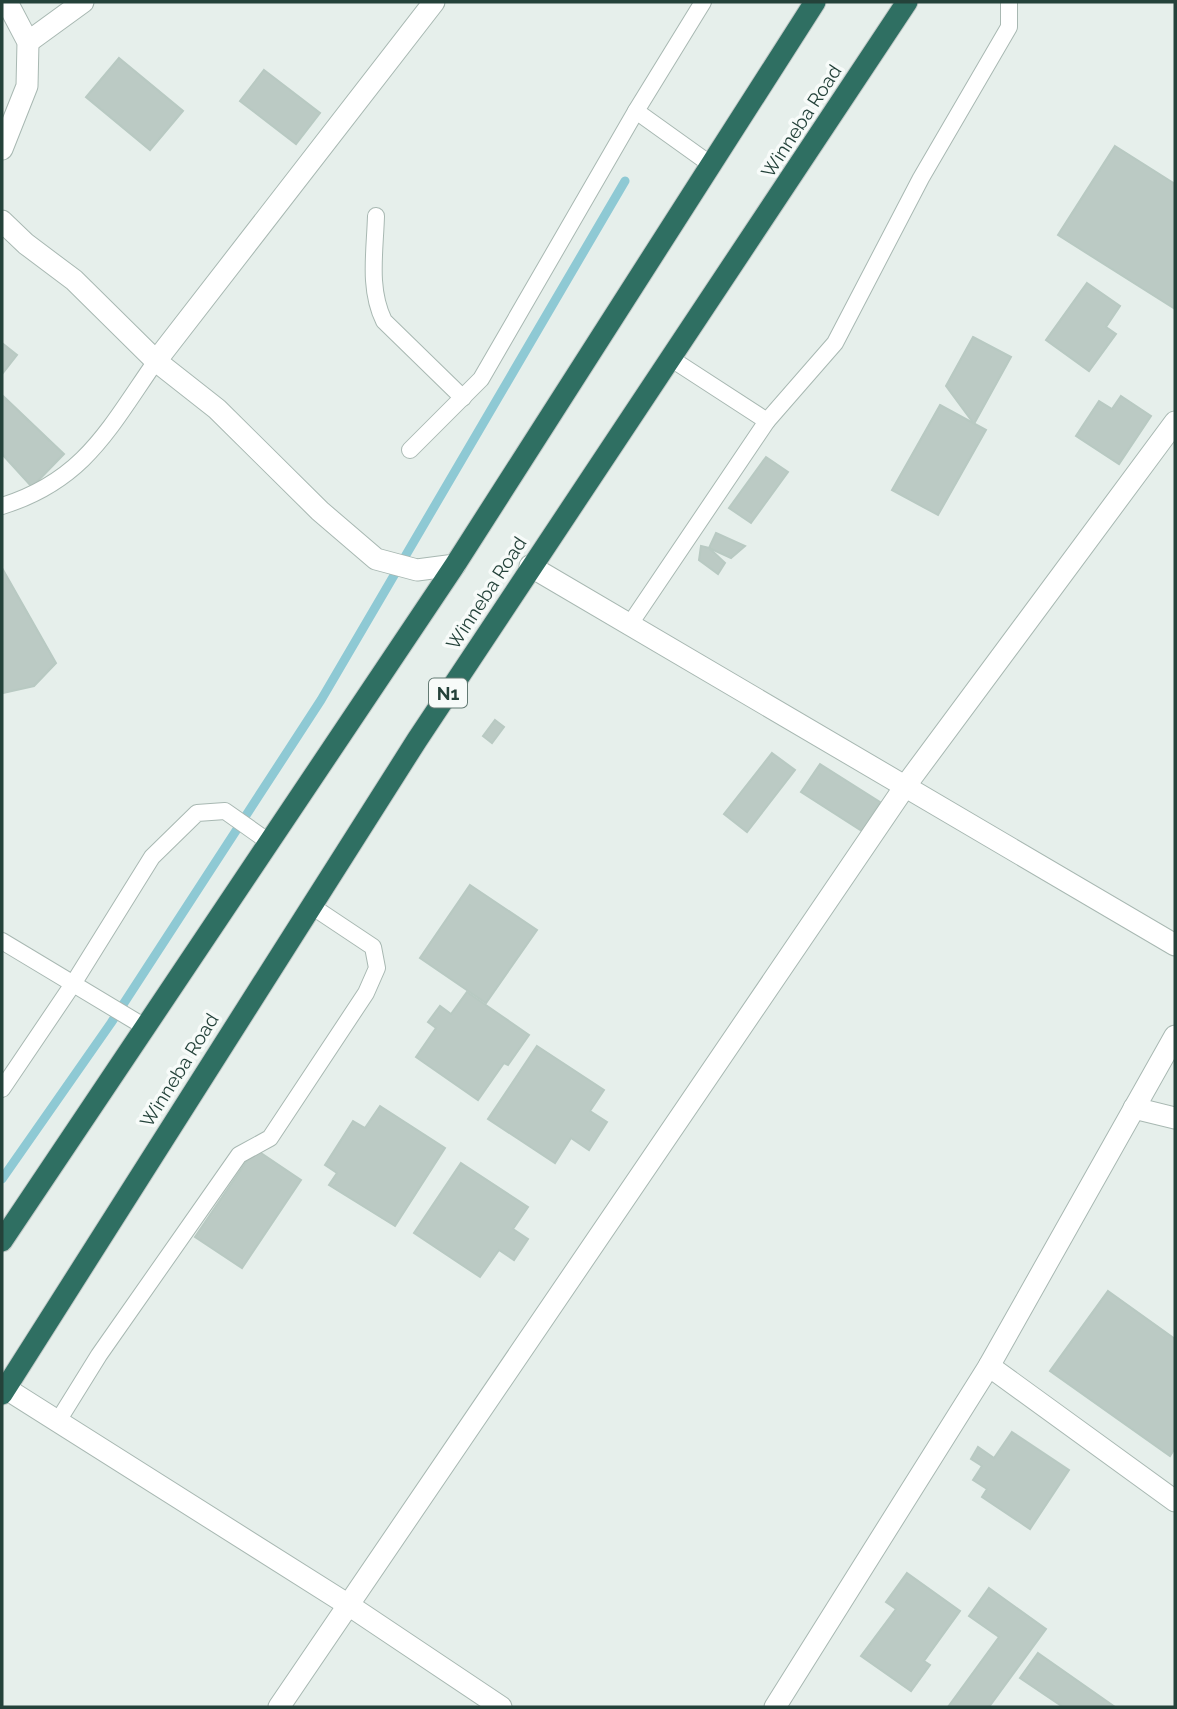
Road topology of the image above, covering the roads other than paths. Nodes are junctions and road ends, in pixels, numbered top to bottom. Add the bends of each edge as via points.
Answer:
1 (7, 2) edge
2 (83, 2) edge
3 (434, 2) edge
4 (815, 2) edge
5 (907, 2) edge
6 (1009, 2) edge
7 (697, 5) edge
8 (28, 42) junction
9 (636, 111) junction
10 (2, 149) edge
11 (710, 164) junction
12 (376, 216) dead end
13 (2, 221) edge
14 (670, 358) junction
15 (156, 361) junction
16 (463, 398) junction
17 (767, 421) junction
18 (1175, 422) edge
19 (410, 450) dead end
20 (2, 506) edge
21 (455, 565) junction
22 (530, 566) junction
23 (630, 624) junction
24 (906, 785) junction
25 (269, 842) junction
26 (310, 905) junction
27 (2, 941) edge
28 (1175, 945) edge
29 (73, 984) junction
30 (145, 1027) junction
31 (1175, 1036) edge
32 (2, 1089) edge
33 (1134, 1108) junction
34 (1175, 1118) edge
35 (2, 1241) edge
36 (989, 1366) junction
37 (4, 1391) edge
38 (58, 1421) junction
39 (1175, 1501) edge
40 (350, 1606) junction
41 (279, 1707) edge
42 (501, 1707) edge
43 (775, 1707) edge

1 - 8 street
2 - 8 street
3 - 15 street
4 - 11 highway
5 - 14 highway, Winneba Road / N1
6 - 17 lane via 1009,27 921,178 835,343
7 - 9 lane
8 - 10 street via 27,86
9 - 11 lane
9 - 16 lane via 493,361
11 - 21 highway
12 - 16 lane via 376,306 384,321
13 - 15 street via 74,280
14 - 17 lane
14 - 22 highway, Winneba Road / N1
15 - 20 lane via 93,450 60,481
15 - 21 street via 218,410 376,559 417,570
16 - 19 lane
17 - 23 lane
18 - 24 street
21 - 25 highway
22 - 23 street
22 - 26 highway, Winneba Road / N1
23 - 24 street
24 - 28 street
24 - 40 street
25 - 29 lane via 225,811 197,813 152,857
25 - 30 highway
26 - 37 highway, Winneba Road / N1
26 - 38 lane via 373,947 377,968 366,993 270,1138 239,1155
27 - 29 lane
29 - 30 lane
29 - 32 lane
30 - 35 highway
31 - 33 street
33 - 34 street
33 - 36 street
36 - 39 street
36 - 43 street
37 - 38 street
38 - 40 street
40 - 41 street
40 - 42 street

